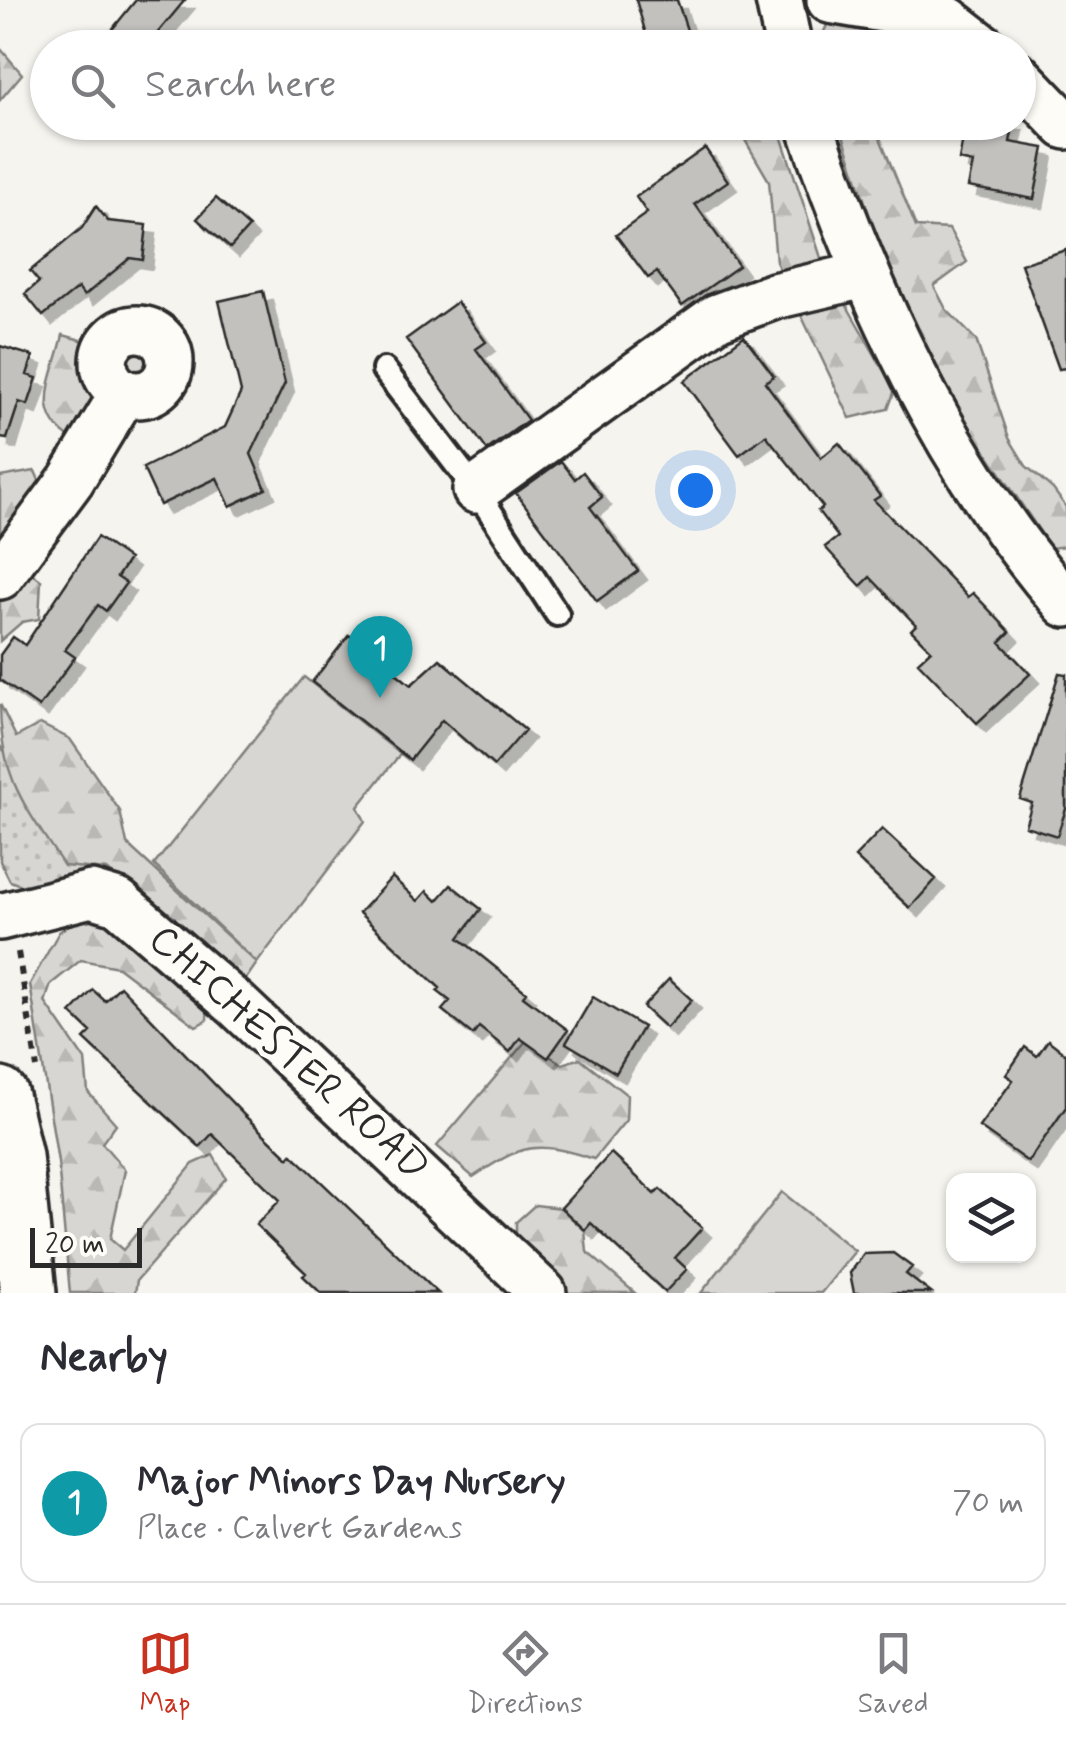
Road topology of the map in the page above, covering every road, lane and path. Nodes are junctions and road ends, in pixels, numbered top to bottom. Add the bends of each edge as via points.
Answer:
1 (830, 0) edge
2 (786, 1) edge
3 (788, 30) edge
4 (961, 30) edge
5 (1036, 95) edge
6 (1066, 126) edge
7 (815, 140) edge
8 (864, 275) junction
9 (384, 370) dead end
10 (122, 394) dead end
11 (476, 490) junction
12 (0, 576) edge
13 (1064, 598) edge
14 (557, 614) dead end
15 (0, 917) edge
16 (0, 1096) edge
17 (28, 1293) edge
18 (543, 1293) edge

1 - 4 street via 948,20
2 - 3 street
5 - 6 street
7 - 8 street
8 - 11 street via 717,317
8 - 13 street via 962,460 1005,527
9 - 11 lane
10 - 12 street via 71,480
11 - 14 lane
15 - 18 street, CHICHESTER ROAD via 90,894 118,902
16 - 17 highway via 14,1156

